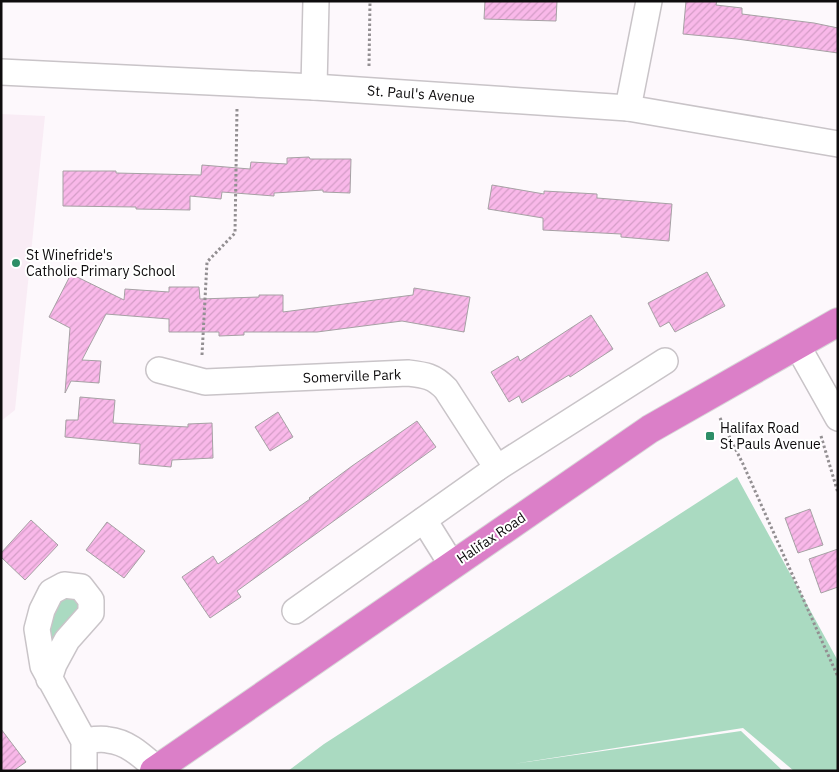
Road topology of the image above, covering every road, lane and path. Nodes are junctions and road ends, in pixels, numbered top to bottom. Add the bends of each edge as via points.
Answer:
1 (316, 1) edge
2 (370, 1) edge
3 (649, 1) edge
4 (1, 72) edge
5 (238, 83) junction
6 (314, 87) junction
7 (369, 91) junction
8 (628, 108) junction
9 (838, 144) edge
10 (838, 322) edge
11 (797, 345) junction
12 (665, 360) dead end
13 (159, 370) dead end
14 (200, 381) junction
15 (717, 413) dead end
16 (828, 423) edge
17 (498, 468) junction
18 (838, 493) edge
19 (424, 520) junction
20 (452, 565) junction
21 (295, 610) dead end
22 (838, 677) edge
23 (49, 678) dead end
24 (84, 741) junction
25 (156, 770) edge
26 (84, 771) edge

1 - 6 street
2 - 7 path
3 - 8 street
4 - 5 street, St. Paul's Avenue
5 - 6 street, St. Paul's Avenue
5 - 14 path via 235,233 207,262
6 - 7 street, St. Paul's Avenue
7 - 8 street, St. Paul's Avenue
8 - 9 street, St. Paul's Avenue
10 - 11 highway, Halifax Road
11 - 16 street
11 - 20 highway, Halifax Road via 650,429
12 - 17 street
13 - 14 street, Somerville Park
14 - 17 street, Somerville Park via 408,373 427,376 446,389
15 - 22 path
16 - 18 path
17 - 19 street
19 - 20 street
19 - 21 street
20 - 25 highway, Halifax Road
23 - 24 street
24 - 25 street via 108,740 128,746
24 - 26 street

